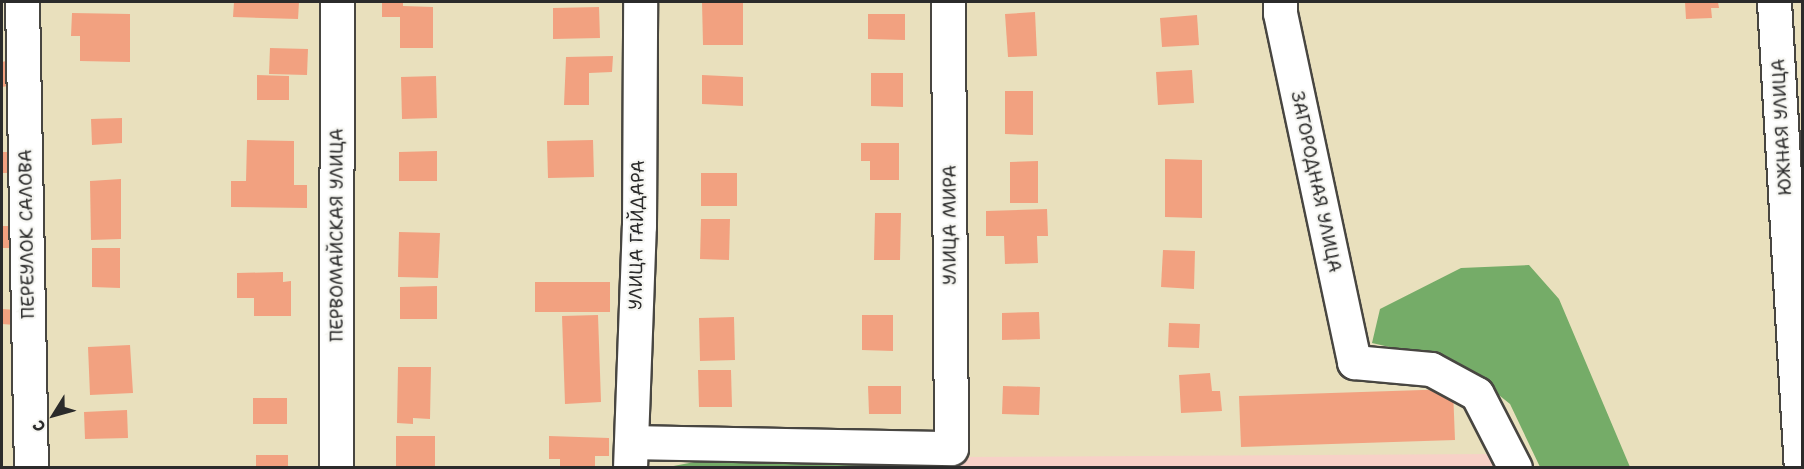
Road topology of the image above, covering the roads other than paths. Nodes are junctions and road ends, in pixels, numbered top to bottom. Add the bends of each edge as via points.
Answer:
1 (22, 2) edge
2 (337, 2) edge
3 (640, 2) edge
4 (948, 2) edge
5 (1280, 2) edge
6 (1774, 2) edge
7 (631, 455) edge
8 (31, 468) edge
9 (336, 468) edge
10 (1515, 468) edge
11 (1802, 468) edge

1 - 8 street, ПЕРЕУЛОК САЛОВА
2 - 9 street, ПЕРВОМАЙСКАЯ УЛИЦА
3 - 7 street, УЛИЦА ГАЙДАРА via 639,226
4 - 7 street, УЛИЦА МИРА via 951,448
5 - 10 street, ЗАГОРОДНАЯ УЛИЦА via 1354,362 1431,369 1478,394
6 - 11 street, ЮЖНАЯ УЛИЦА

